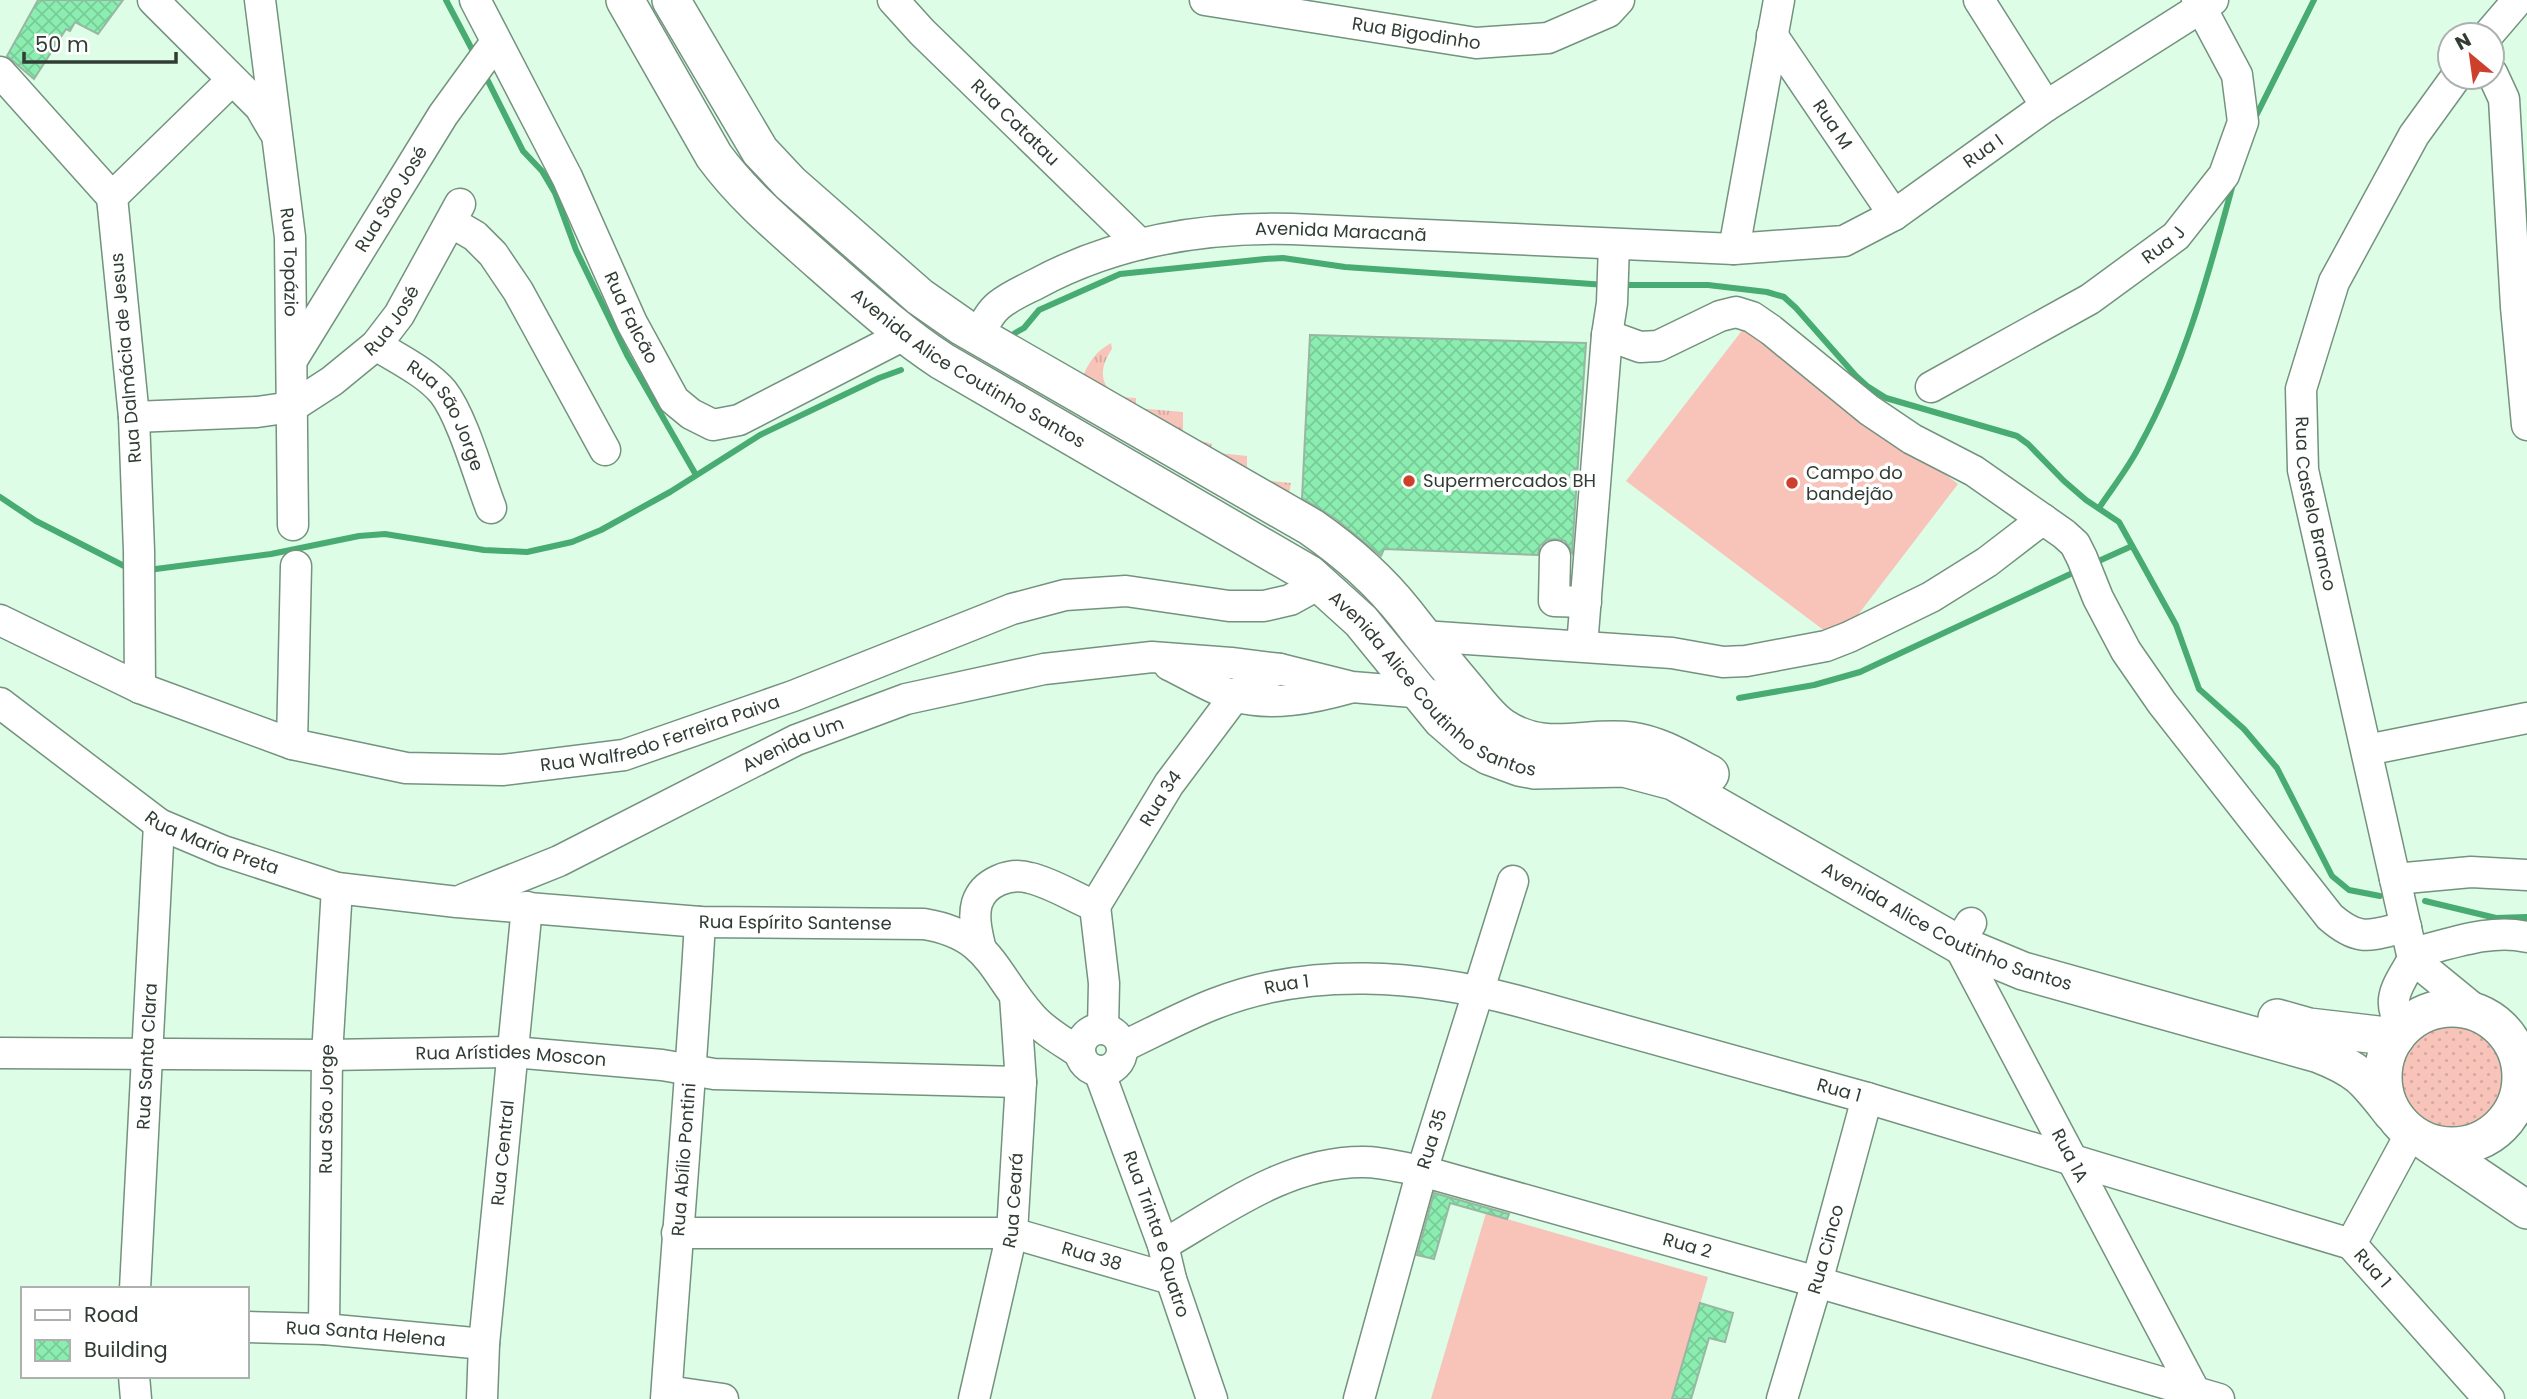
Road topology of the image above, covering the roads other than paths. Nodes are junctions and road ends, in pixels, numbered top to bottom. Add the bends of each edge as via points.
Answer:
1 (153, 0) edge
2 (260, 0) edge
3 (475, 0) edge
4 (625, 0) edge
5 (671, 0) edge
6 (893, 0) edge
7 (1205, 0) edge
8 (1619, 0) edge
9 (1779, 0) edge
10 (1979, 0) edge
11 (2518, 0) edge
12 (2204, 3) edge
13 (2500, 21) edge
14 (1772, 35) junction
15 (496, 42) junction
16 (0, 72) edge
17 (232, 80) junction
18 (2446, 91) edge
19 (2508, 92) edge
20 (2046, 107) junction
21 (275, 134) junction
22 (111, 197) junction
23 (1894, 215) junction
24 (1140, 244) junction
25 (1734, 248) junction
26 (1614, 255) junction
27 (2522, 308) edge
28 (904, 335) junction
29 (1607, 335) junction
30 (978, 336) junction
31 (376, 345) junction
32 (292, 360) junction
33 (1931, 387) dead end
34 (292, 407) junction
35 (134, 417) junction
36 (2527, 425) edge
37 (605, 450) dead end
38 (491, 508) dead end
39 (2043, 519) junction
40 (293, 525) dead end
41 (1555, 556) dead end
42 (296, 566) dead end
43 (1321, 583) junction
44 (1586, 602) junction
45 (0, 620) edge
46 (1423, 636) junction
47 (1582, 646) junction
48 (1152, 657) junction
49 (1280, 670) junction
50 (1352, 687) junction
51 (139, 688) junction
52 (1417, 692) junction
53 (1235, 696) junction
54 (0, 703) edge
55 (2527, 718) edge
56 (1501, 726) junction
57 (292, 744) junction
58 (2367, 750) junction
59 (159, 824) junction
60 (2527, 876) edge
61 (2395, 878) junction
62 (1513, 881) dead end
63 (337, 888) junction
64 (457, 902) junction
65 (1095, 906) junction
66 (527, 907) junction
67 (700, 922) junction
68 (1964, 933) junction
69 (2527, 937) edge
70 (980, 946) junction
71 (2410, 947) junction
72 (1479, 990) junction
73 (1015, 996) junction
74 (2480, 1013) junction
75 (2389, 1025) junction
76 (1112, 1038) junction
77 (513, 1052) junction
78 (0, 1053) edge
79 (147, 1054) junction
80 (327, 1055) junction
81 (1090, 1062) junction
82 (692, 1071) junction
83 (1021, 1082) junction
84 (1867, 1098) junction
85 (2524, 1100) edge
86 (2410, 1130) junction
87 (2071, 1160) junction
88 (1422, 1171) junction
89 (2527, 1210) edge
90 (677, 1233) junction
91 (1012, 1233) junction
92 (2351, 1244) junction
93 (1163, 1245) junction
94 (1171, 1279) junction
95 (1817, 1282) junction
96 (135, 1287) edge
97 (248, 1326) edge
98 (324, 1329) junction
99 (484, 1344) junction
100 (134, 1378) edge
101 (666, 1395) edge
102 (2206, 1395) edge
103 (136, 1399) edge
104 (482, 1399) edge
105 (723, 1399) edge
106 (974, 1399) edge
107 (1212, 1399) edge
108 (1359, 1399) edge
109 (1782, 1399) edge
110 (2490, 1399) edge

1 - 17 street
2 - 21 street, Rua Topázio
3 - 15 street, Rua Falcão
4 - 28 main road, Avenida Alice Coutinho Santos via 729,176 763,212
5 - 30 main road, Avenida Alice Coutinho Santos via 748,134 774,167 920,297
6 - 24 street, Rua Catatau
7 - 8 street, Rua Bigodinho via 1476,43 1548,38 1608,12
9 - 14 street
10 - 20 street
11 - 13 street
12 - 20 street, Rua I
12 - 33 street, Rua J via 2237,75 2243,122 2224,175 2176,236 2155,252 2090,299
14 - 23 street, Rua M
14 - 25 street
15 - 28 street, Rua Falcão via 567,177 632,323 674,400 691,414 713,425 738,420
15 - 32 street, Rua São José via 443,115
16 - 22 street
17 - 21 street via 260,107
17 - 22 street
18 - 58 street, Rua Castelo Branco via 2414,135 2334,282 2301,389 2303,470
19 - 27 street
20 - 23 street, Rua I
21 - 32 street, Rua Topázio via 290,237
22 - 35 street, Rua Dalmácia de Jesus
23 - 25 street, Rua I via 1844,241
24 - 26 street, Avenida Maracanã via 1256,228
24 - 30 street, Avenida Maracanã via 1070,267 1019,293 999,305
25 - 26 street, Avenida Maracanã
26 - 29 street
27 - 36 street
28 - 43 main road, Avenida Alice Coutinho Santos
29 - 39 street via 1640,347 1658,346 1720,316 1736,312 1752,317 1869,410 1974,471
29 - 44 street
30 - 46 main road, Avenida Alice Coutinho Santos via 1311,527 1372,576
31 - 34 street, Rua José
31 - 37 street, Rua José via 399,315 455,213 518,290
31 - 38 street, Rua São Jorge via 444,393
32 - 34 street, Rua Topázio
34 - 35 street
34 - 40 street, Rua Topázio
35 - 51 street, Rua Dalmácia de Jesus
39 - 47 street via 1931,597 1826,646 1723,662
39 - 71 street via 2064,534 2083,561 2126,652 2162,703 2330,917 2346,932
41 - 44 street via 1554,601
42 - 57 street
43 - 52 main road, Avenida Alice Coutinho Santos via 1361,621
43 - 57 street, Rua Walfredo Ferreira Paiva via 1290,600 1264,606 1229,606 1126,591 1065,595 1012,609 624,755 502,770 406,768
44 - 47 street
45 - 51 street, Rua Walfredo Ferreira Paiva
46 - 47 street
46 - 56 main road, Avenida Alice Coutinho Santos
48 - 49 street, Avenida Um
48 - 53 street, Avenida Um
48 - 64 street, Avenida Um via 1044,669 906,699 796,740 559,861
49 - 50 street, Avenida Um
49 - 53 street, Rua 34 via 1260,676
50 - 52 street, Avenida Um
50 - 53 street, Avenida Um via 1279,701
51 - 57 street, Rua Walfredo Ferreira Paiva
52 - 56 street, Avenida Um via 1457,704
52 - 68 main road, Avenida Alice Coutinho Santos via 1456,733 1489,756 1535,770 1624,768 1673,781
53 - 65 street, Rua 34 via 1169,784
54 - 59 street, Rua Maria Preta
55 - 58 street
56 - 68 main road, Avenida Alice Coutinho Santos via 1546,743 1617,740 1664,750 1773,809
58 - 61 street, Rua Castelo Branco
59 - 63 street, Rua Maria Preta via 223,851
59 - 79 street, Rua Santa Clara
60 - 61 street via 2471,872
61 - 71 street, Rua Castelo Branco
62 - 72 street, Rua 35
63 - 64 street, Rua Maria Preta
63 - 80 street, Rua São Jorge
64 - 66 street, Rua Espírito Santense
65 - 70 street via 1031,878 1002,878 977,902
65 - 76 street
66 - 67 street, Rua Espírito Santense
66 - 77 street, Rua Central
67 - 70 street, Rua Espírito Santense via 924,924 943,927
67 - 82 street, Rua Abílio Pontini
68 - 75 main road, Avenida Alice Coutinho Santos via 2027,946 2309,1027
68 - 86 main road, Avenida Alice Coutinho Santos via 2023,971 2344,1064 2364,1078
68 - 87 street, Rua 1A
69 - 71 street via 2511,933
70 - 73 street, Rua Espírito Santense
71 - 74 street
71 - 75 street
72 - 76 street, Rua 1 via 1361,977 1286,984
72 - 84 street, Rua 1
72 - 88 street, Rua 35
73 - 81 street, Rua Espírito Santense via 1033,1018
73 - 83 street, Rua Ceará
74 - 75 main road via 2453,1008
74 - 85 main road via 2505,1030 2519,1057
75 - 86 main road via 2383,1088
76 - 81 street via 1121,1056 1117,1064 1109,1070
77 - 80 street, Rua Arístides Moscon
77 - 82 street, Rua Arístides Moscon
77 - 99 street, Rua Central
78 - 79 street, Rua Arístides Moscon
79 - 80 street, Rua Arístides Moscon
79 - 96 street, Rua Santa Clara
80 - 98 street, Rua São Jorge
81 - 93 street, Rua Trinta e Quatro
82 - 83 street, Rua Arístides Moscon
82 - 90 street, Rua Abílio Pontini
83 - 91 street, Rua Ceará
84 - 87 street, Rua 1
84 - 95 street, Rua Cinco
85 - 86 main road via 2498,1130 2477,1143 2452,1147
86 - 89 main road, Avenida Alice Coutinho Santos
86 - 92 street
87 - 92 street, Rua 1
87 - 102 street, Rua 1A
88 - 93 street, Rua 2 via 1364,1162 1315,1167 1265,1186
88 - 95 street, Rua 2
88 - 108 street, Rua 35
90 - 91 street
90 - 101 street, Rua Abílio Pontini
91 - 94 street, Rua 38
91 - 106 street, Rua Ceará
92 - 110 street, Rua 1
93 - 94 street, Rua Trinta e Quatro
94 - 107 street, Rua Trinta e Quatro
95 - 102 street, Rua 2
95 - 109 street, Rua Cinco
97 - 98 street, Rua Santa Helena
98 - 99 street, Rua Santa Helena
99 - 104 street, Rua Central
100 - 103 street
101 - 105 street

